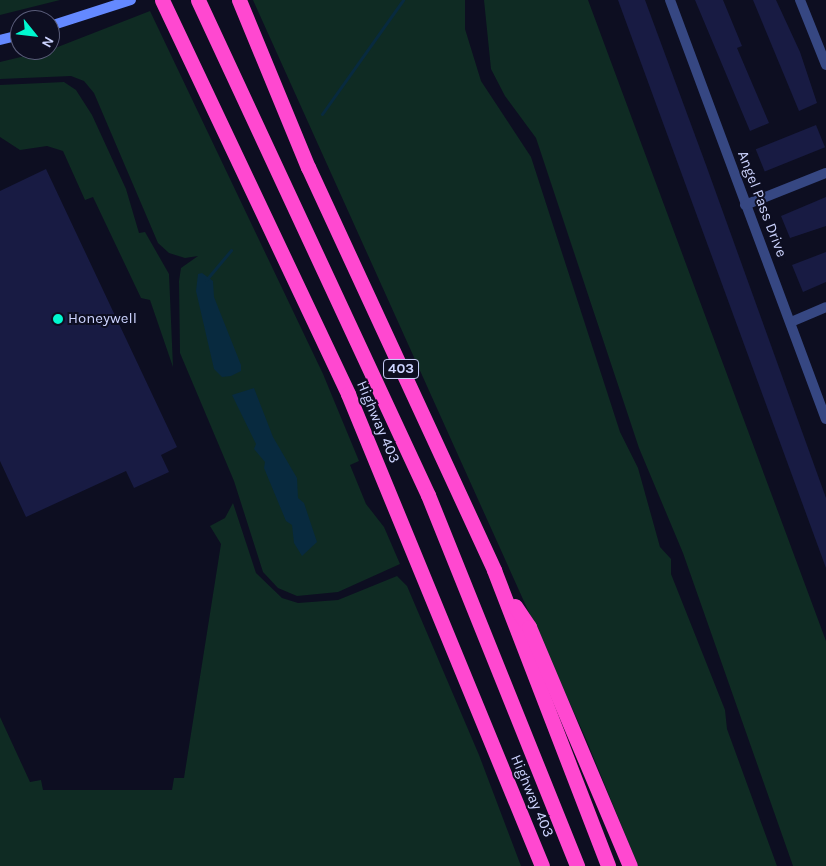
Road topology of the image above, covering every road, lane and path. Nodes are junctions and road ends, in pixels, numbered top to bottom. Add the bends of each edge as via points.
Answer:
1 (131, 0) edge
2 (162, 0) edge
3 (198, 0) edge
4 (239, 0) edge
5 (670, 0) edge
6 (800, 0) edge
7 (60, 23) edge
8 (826, 65) edge
9 (826, 174) edge
10 (746, 205) junction
11 (826, 307) edge
12 (790, 322) junction
13 (826, 419) edge
14 (494, 570) junction
15 (542, 866) edge
16 (577, 866) edge
17 (608, 866) edge
18 (630, 866) edge

1 - 7 street
2 - 15 highway, Highway 403 via 348,394
3 - 16 highway via 428,495
4 - 14 highway, 403 via 308,167
5 - 10 street, Angel Pass Drive
6 - 8 street
9 - 10 street
10 - 12 street, Angel Pass Drive
11 - 12 street
12 - 13 street, Angel Pass Drive
14 - 17 highway, 403
14 - 18 highway via 528,628

